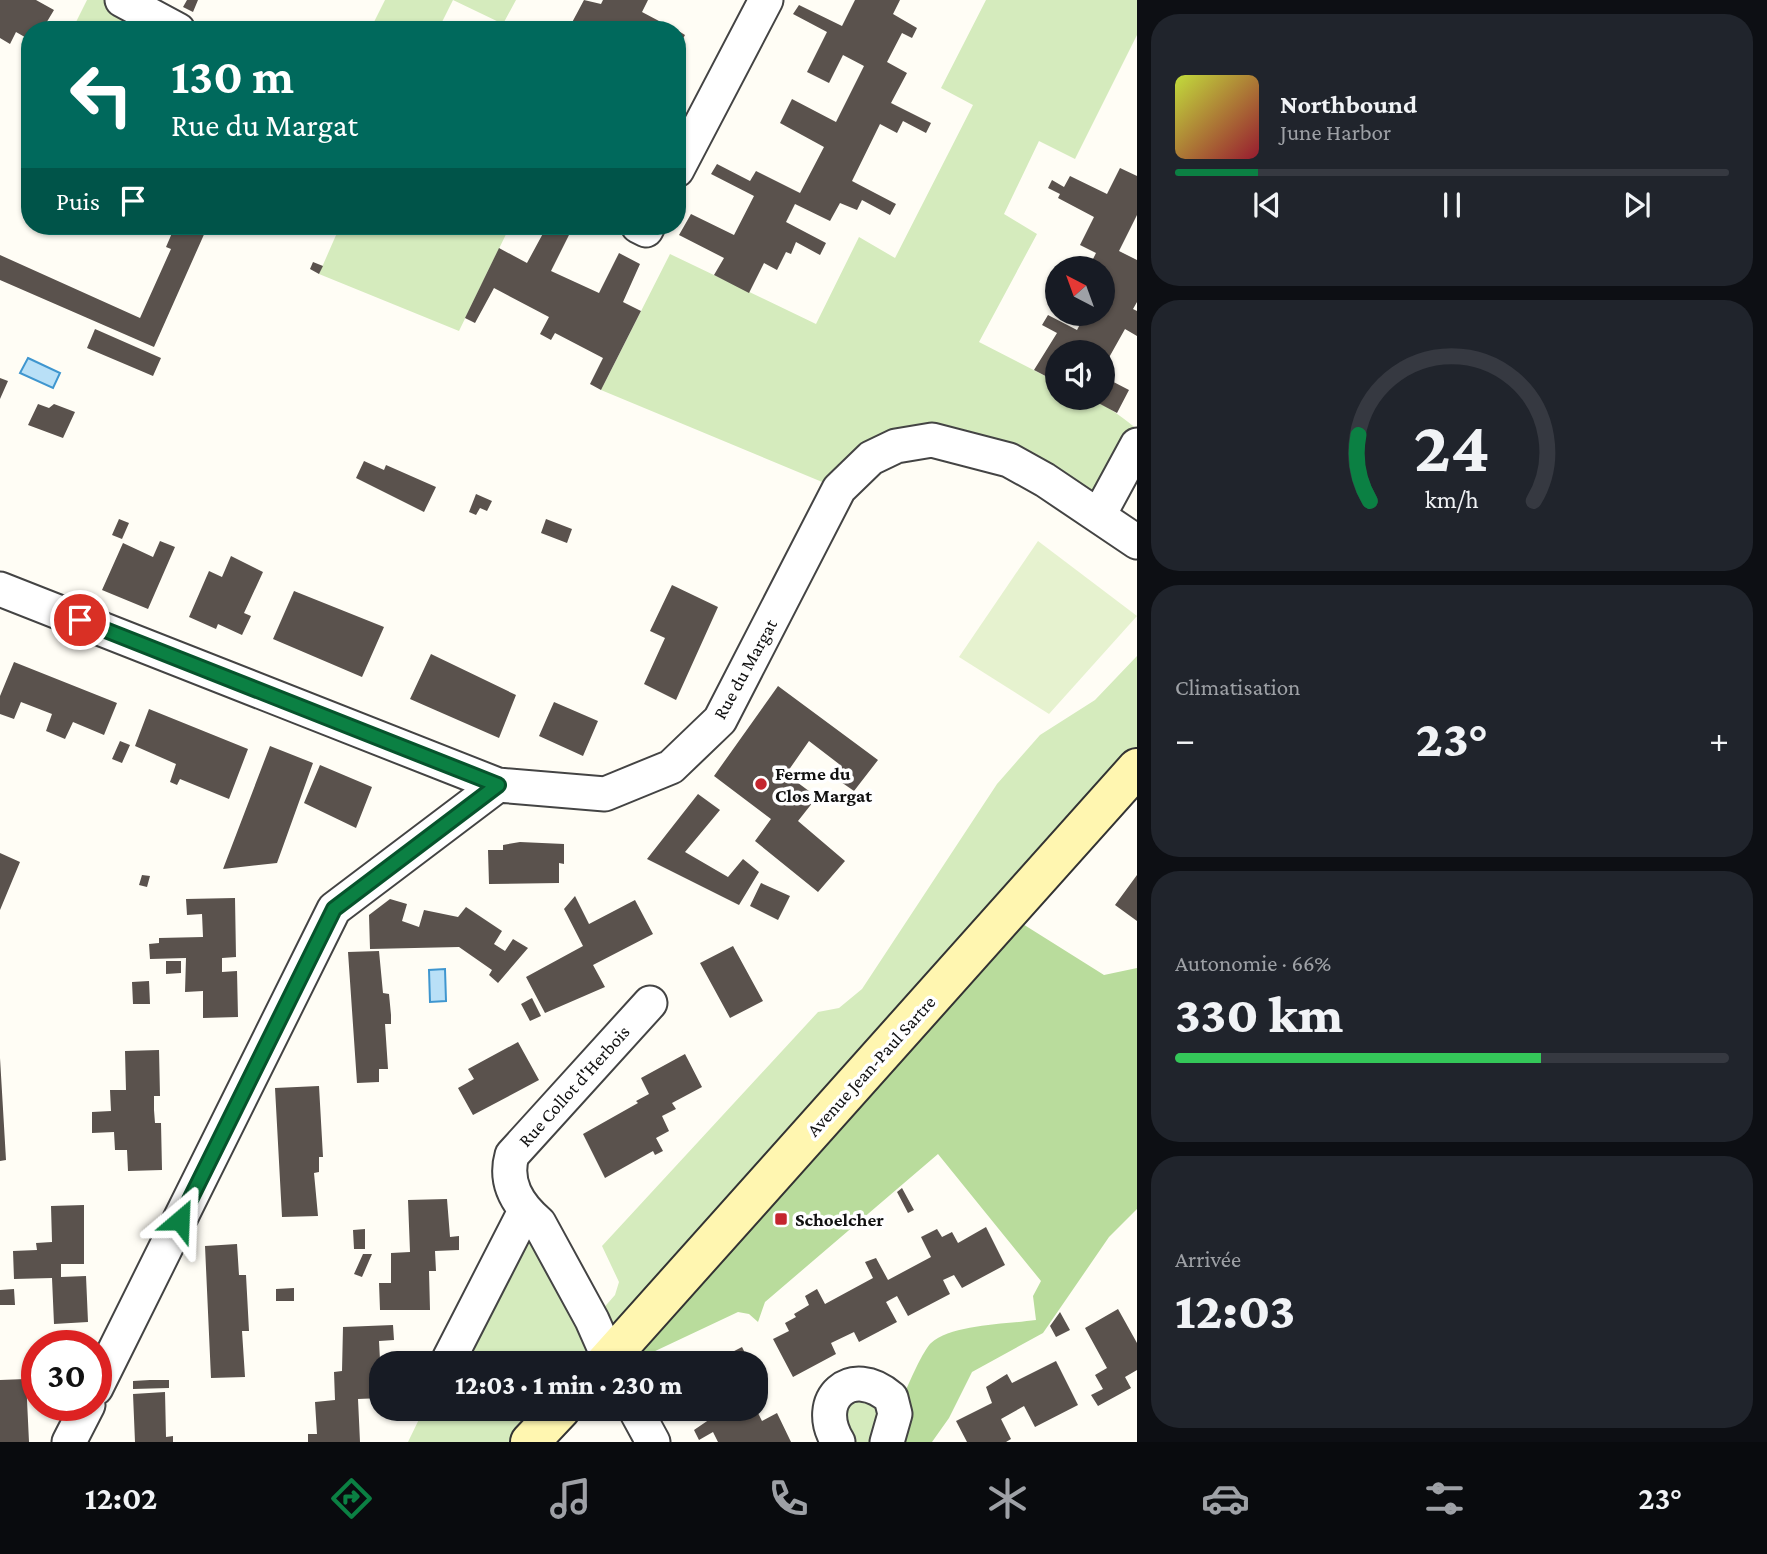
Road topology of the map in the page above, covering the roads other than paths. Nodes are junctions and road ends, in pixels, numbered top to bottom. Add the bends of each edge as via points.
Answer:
1 (122, 0) edge
2 (766, 0) edge
3 (161, 21) edge
4 (686, 151) edge
5 (1137, 444) edge
6 (1100, 515) junction
7 (1137, 542) edge
8 (0, 589) edge
9 (1137, 768) edge
10 (498, 785) junction
11 (649, 1003) dead end
12 (525, 1211) junction
13 (453, 1351) edge
14 (604, 1351) edge
15 (618, 1351) edge
16 (112, 1356) edge
17 (80, 1421) edge
18 (550, 1421) edge
19 (642, 1421) edge
20 (69, 1442) edge
21 (530, 1442) edge
22 (653, 1442) edge
23 (838, 1442) edge
24 (887, 1442) edge

1 - 3 street
2 - 4 street
5 - 6 street
6 - 7 street, Rue du Margat
6 - 10 street, Rue du Margat via 1009,460 932,440 896,446 871,458 839,489 720,720 671,767 605,794
8 - 10 street, Rue du Margat
9 - 15 main road, Avenue Jean-Paul Sartre
10 - 16 street via 334,909
11 - 12 street, Rue Collot d'Herbois via 512,1155 508,1169 512,1189
12 - 13 street
12 - 14 street, Rue Collot d'Herbois via 539,1223
17 - 20 street
18 - 21 main road
19 - 22 street
23 - 24 street via 831,1430 830,1409 836,1393 860,1383 879,1388 891,1398 895,1413

